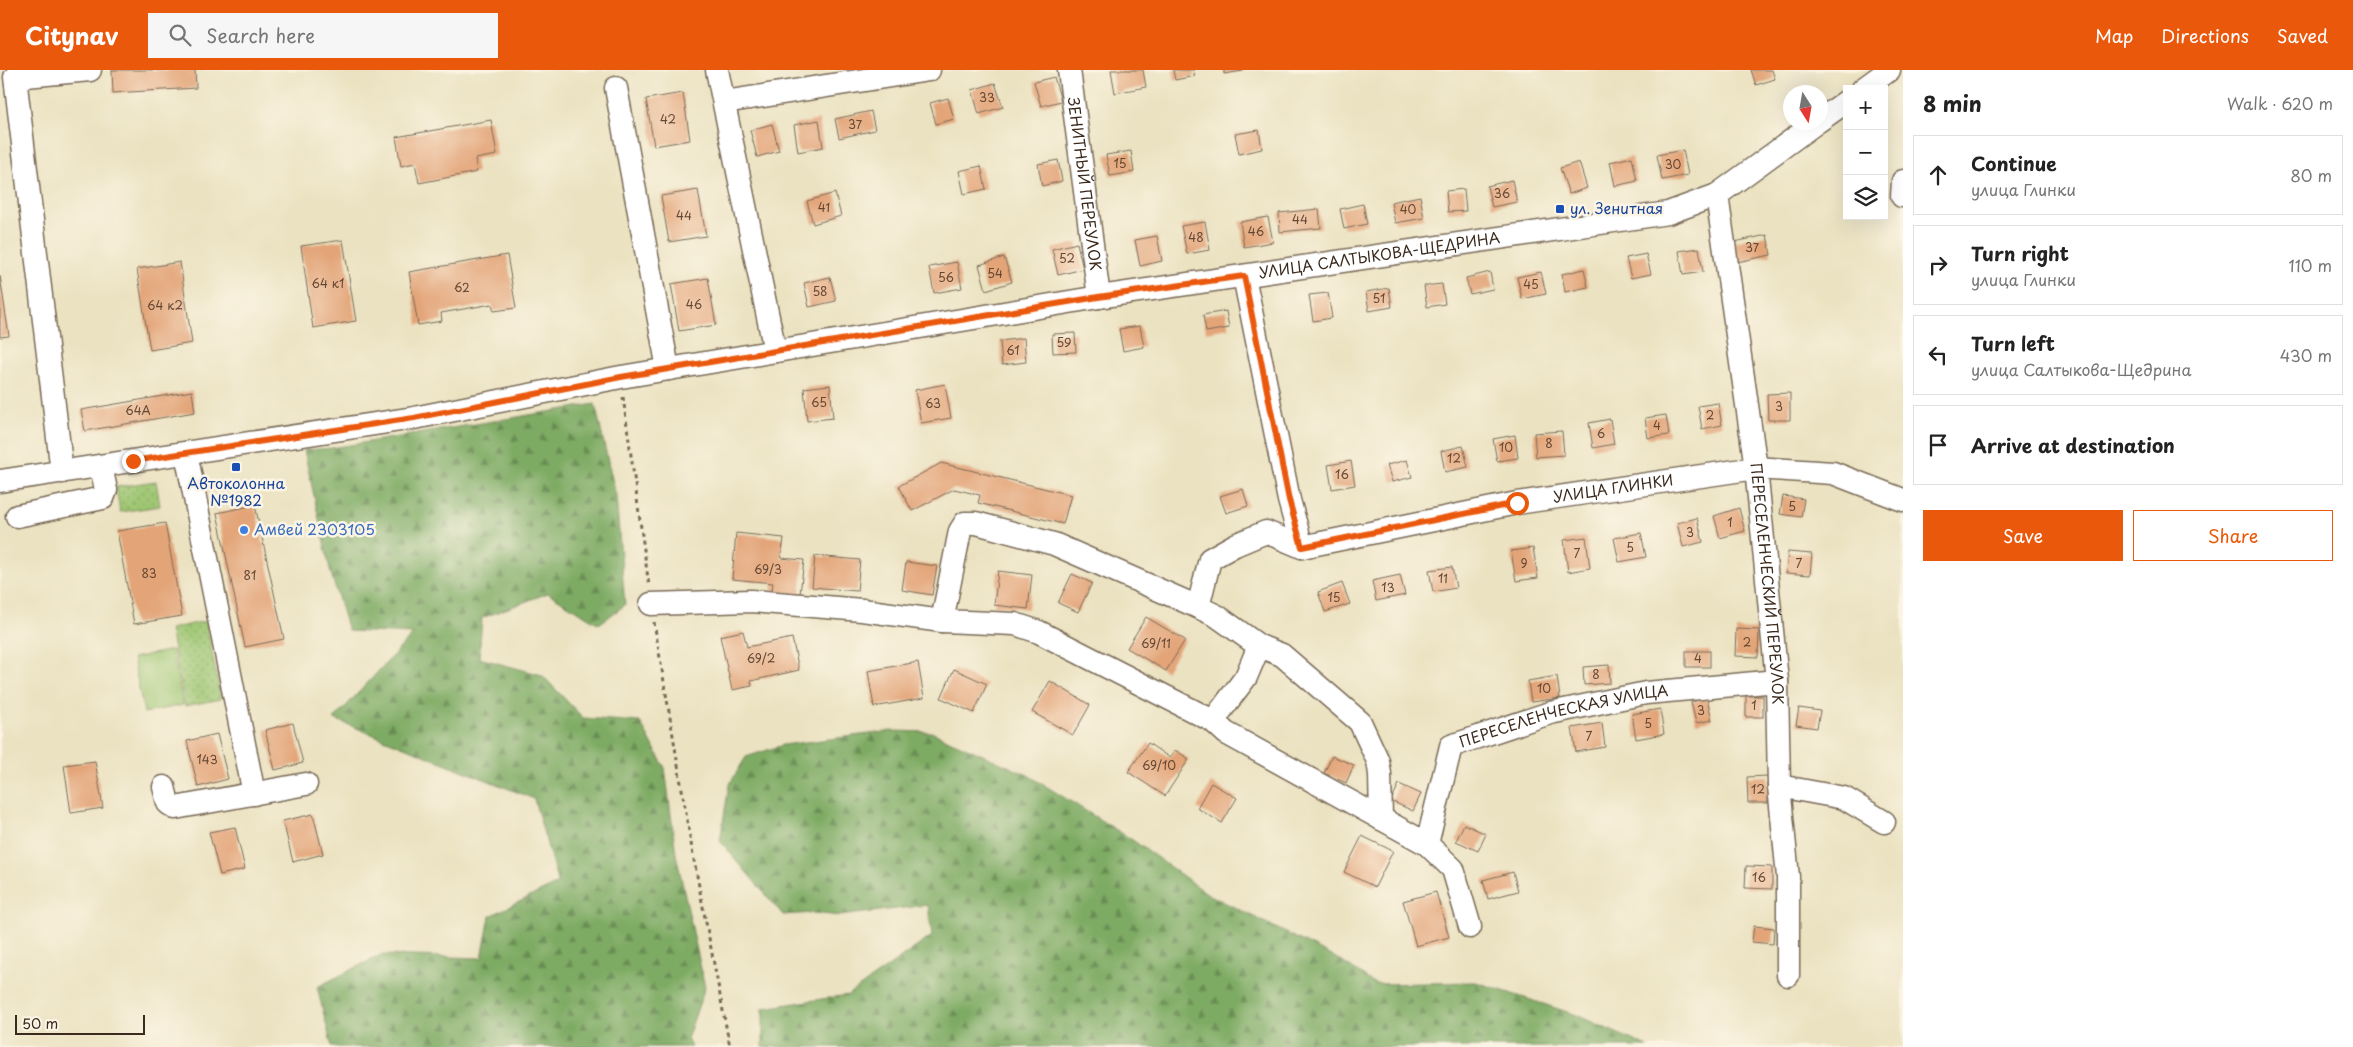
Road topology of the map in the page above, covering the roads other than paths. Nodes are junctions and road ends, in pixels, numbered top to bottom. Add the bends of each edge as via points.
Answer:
1 (90, 70) edge
2 (717, 70) edge
3 (929, 70) edge
4 (1069, 70) edge
5 (1889, 70) edge
6 (1869, 85) edge
7 (616, 88) dead end
8 (9, 97) edge
9 (724, 102) junction
10 (1843, 104) edge
11 (1828, 114) edge
12 (1806, 130) edge
13 (1717, 195) junction
14 (1244, 276) junction
15 (1098, 297) junction
16 (775, 351) junction
17 (668, 369) junction
18 (186, 453) junction
19 (101, 466) junction
20 (1756, 468) junction
21 (62, 472) junction
22 (0, 481) edge
23 (1903, 500) edge
24 (17, 516) dead end
25 (1302, 547) junction
26 (651, 604) dead end
27 (1198, 608) junction
28 (942, 621) junction
29 (1259, 646) junction
30 (1777, 681) junction
31 (1213, 722) junction
32 (306, 784) dead end
33 (1779, 786) junction
34 (164, 787) dead end
35 (254, 794) junction
36 (1381, 819) junction
37 (1884, 822) dead end
38 (1427, 844) junction
39 (1470, 927) dead end
40 (1788, 975) dead end

1 - 8 street via 15,76
2 - 9 street
3 - 9 street
4 - 15 street, ЗЕНИТНЫЙ ПЕРЕУЛОК
5 - 6 street
7 - 17 street
8 - 21 street
9 - 16 street
10 - 11 street
12 - 13 street, УЛИЦА САЛТЫКОВА-ЩЕДРИНА
13 - 14 street, УЛИЦА САЛТЫКОВА-ЩЕДРИНА via 1668,213
13 - 20 street, ПЕРЕСЕЛЕНЧЕСКИЙ ПЕРЕУЛОК
14 - 15 street, УЛИЦА САЛТЫКОВА-ЩЕДРИНА
14 - 25 street via 1289,500
15 - 16 street, УЛИЦА САЛТЫКОВА-ЩЕДРИНА
16 - 17 street, УЛИЦА САЛТЫКОВА-ЩЕДРИНА
17 - 18 street, УЛИЦА САЛТЫКОВА-ЩЕДРИНА via 414,418
18 - 19 street, УЛИЦА САЛТЫКОВА-ЩЕДРИНА
18 - 35 street
19 - 21 street, УЛИЦА САЛТЫКОВА-ЩЕДРИНА
19 - 24 street via 106,490 103,498
20 - 23 street, УЛИЦА ГЛИНКИ via 1834,473
20 - 25 street, УЛИЦА ГЛИНКИ via 1517,503
20 - 30 street, ПЕРЕСЕЛЕНЧЕСКИЙ ПЕРЕУЛОК
21 - 22 street, УЛИЦА САЛТЫКОВА-ЩЕДРИНА
25 - 27 street via 1266,532 1210,559
26 - 28 street via 751,601 862,610
27 - 28 street via 1054,544 976,523 965,523 960,531
27 - 29 street via 1217,616
28 - 31 street via 1015,624 1039,632
29 - 31 street via 1246,677
29 - 36 street via 1282,655 1360,722 1378,761
30 - 33 street, ПЕРЕСЕЛЕНЧЕСКИЙ ПЕРЕУЛОК
30 - 38 street, ПЕРЕСЕЛЕНЧЕСКАЯ УЛИЦА via 1646,693 1550,713 1451,746
31 - 36 street via 1226,733
32 - 35 street
33 - 37 street via 1844,798
33 - 40 street, ПЕРЕСЕЛЕНЧЕСКИЙ ПЕРЕУЛОК via 1788,877
34 - 35 street via 168,803 175,808
36 - 38 street
38 - 39 street via 1453,869

